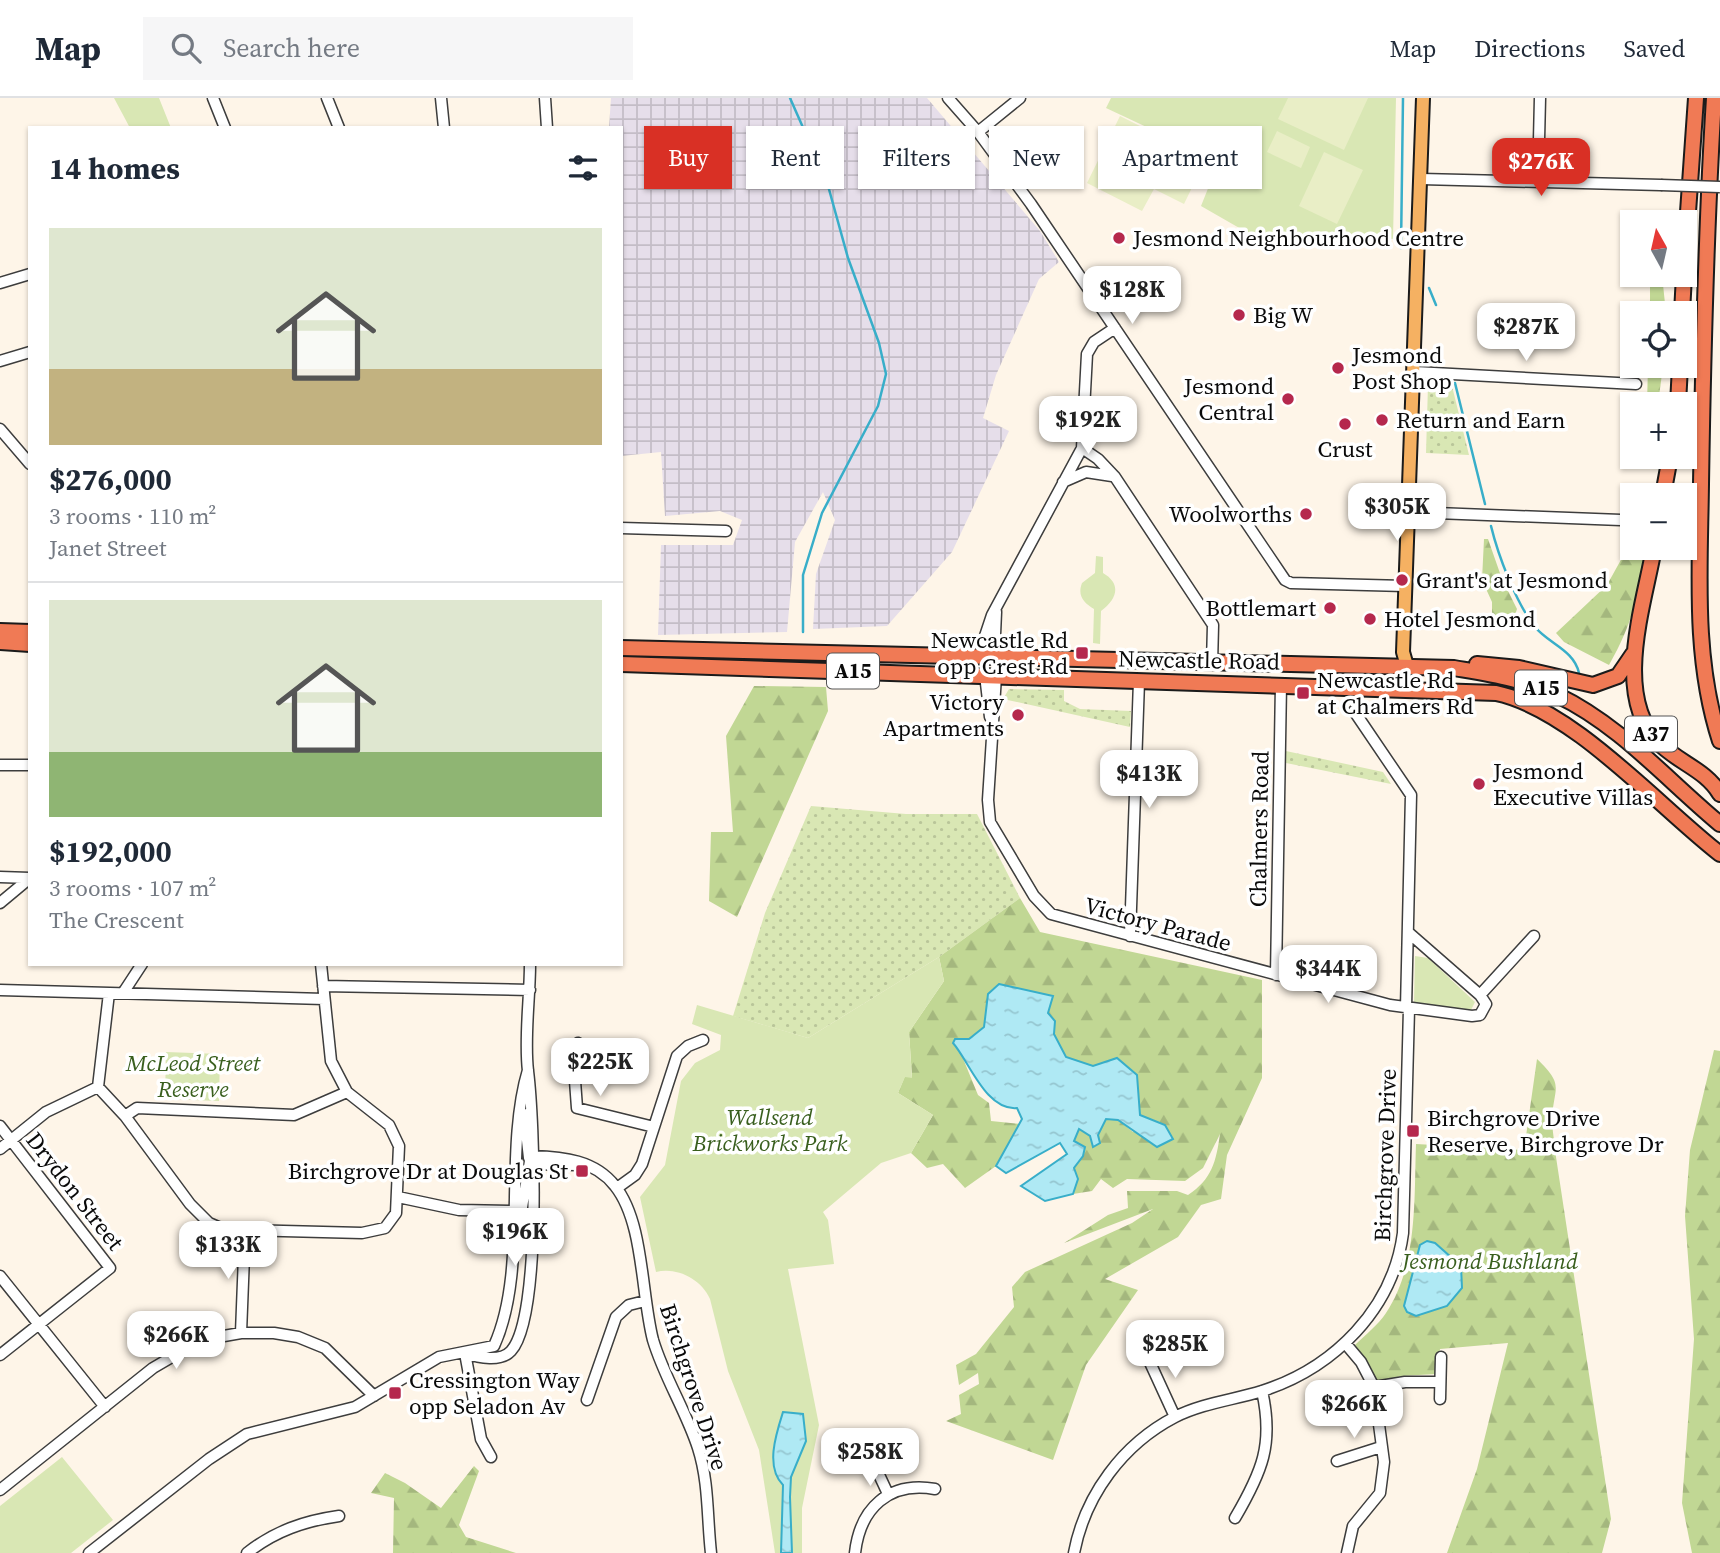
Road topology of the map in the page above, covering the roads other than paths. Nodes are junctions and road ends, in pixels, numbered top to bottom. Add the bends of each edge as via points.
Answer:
1 (213, 98) edge
2 (327, 98) edge
3 (441, 98) edge
4 (545, 98) edge
5 (948, 98) edge
6 (1020, 98) edge
7 (1423, 98) edge
8 (1540, 98) edge
9 (1696, 98) edge
10 (1714, 98) edge
11 (224, 126) edge
12 (338, 126) edge
13 (444, 126) edge
14 (547, 126) edge
15 (978, 132) junction
16 (1421, 179) junction
17 (1538, 182) junction
18 (1720, 187) edge
19 (1688, 210) edge
20 (28, 275) edge
21 (0, 284) edge
22 (1115, 328) junction
23 (28, 353) edge
24 (0, 361) edge
25 (1415, 372) junction
26 (1636, 384) dead end
27 (0, 429) edge
28 (1082, 448) junction
29 (28, 462) edge
30 (1115, 477) junction
31 (1063, 482) junction
32 (1410, 512) junction
33 (1620, 520) edge
34 (623, 528) edge
35 (726, 531) dead end
36 (1652, 560) edge
37 (1405, 586) junction
38 (0, 631) edge
39 (28, 632) edge
40 (0, 642) edge
41 (28, 646) edge
42 (28, 646) edge
43 (1637, 646) junction
44 (0, 647) edge
45 (623, 648) edge
46 (989, 657) junction
47 (623, 664) edge
48 (1212, 664) junction
49 (1407, 666) junction
50 (1454, 668) junction
51 (991, 676) junction
52 (1139, 681) junction
53 (1282, 684) junction
54 (1406, 688) junction
55 (1354, 711) dead end
56 (1720, 741) edge
57 (0, 765) edge
58 (28, 765) edge
59 (1720, 794) edge
60 (1720, 824) edge
61 (1693, 833) junction
62 (1720, 835) edge
63 (1720, 854) edge
64 (0, 877) edge
65 (28, 878) edge
66 (28, 880) edge
67 (0, 903) edge
68 (1409, 933) junction
69 (1130, 936) junction
70 (1534, 936) dead end
71 (141, 966) edge
72 (321, 966) edge
73 (530, 966) edge
74 (1276, 975) junction
75 (323, 986) junction
76 (0, 990) edge
77 (530, 990) junction
78 (109, 993) junction
79 (123, 993) junction
80 (1480, 995) junction
81 (324, 999) junction
82 (1408, 1008) junction
83 (703, 1040) dead end
84 (578, 1043) dead end
85 (528, 1070) junction
86 (98, 1087) junction
87 (347, 1092) junction
88 (521, 1104) junction
89 (125, 1116) junction
90 (0, 1126) edge
91 (654, 1127) junction
92 (11, 1140) junction
93 (0, 1149) edge
94 (532, 1160) junction
95 (617, 1188) junction
96 (398, 1197) junction
97 (513, 1211) junction
98 (245, 1230) junction
99 (510, 1271) junction
100 (0, 1276) edge
101 (645, 1301) junction
102 (39, 1325) junction
103 (242, 1333) junction
104 (1345, 1343) junction
105 (465, 1353) junction
106 (0, 1355) edge
107 (1147, 1356) dead end
108 (1441, 1357) dead end
109 (1440, 1382) junction
110 (1374, 1387) junction
111 (1262, 1391) junction
112 (374, 1396) junction
113 (1440, 1399) dead end
114 (587, 1400) dead end
115 (105, 1406) junction
116 (1175, 1417) junction
117 (1381, 1447) junction
118 (868, 1451) dead end
119 (491, 1457) dead end
120 (1337, 1461) dead end
121 (935, 1489) dead end
122 (0, 1490) edge
123 (888, 1494) junction
124 (339, 1516) dead end
125 (1235, 1518) dead end
126 (93, 1552) edge
127 (247, 1553) edge
128 (711, 1553) edge
129 (855, 1553) edge
130 (1074, 1553) edge
131 (1348, 1553) edge

1 - 11 street
2 - 12 street
3 - 13 street
4 - 14 street
5 - 15 street
6 - 15 street
7 - 16 main road
8 - 17 street
9 - 19 highway
10 - 56 highway via 1703,279 1701,644
15 - 22 street
16 - 17 street
16 - 25 main road
17 - 18 street, bridge
20 - 21 street
22 - 28 street via 1094,342 1087,354
22 - 37 street via 1285,580
23 - 24 street
25 - 26 street
25 - 32 main road
27 - 29 street
28 - 30 street
28 - 31 street
30 - 31 street via 1086,472
30 - 48 street via 1213,625
31 - 46 street via 999,601
32 - 33 street
32 - 37 main road
32 - 49 main road via 1414,525
34 - 35 street
36 - 43 highway, A37
37 - 49 main road
38 - 39 highway
40 - 41 highway
42 - 44 highway
43 - 50 highway via 1621,673 1598,685 1498,665 1462,663
43 - 59 highway, A37 via 1634,688 1645,725 1660,744 1705,775
45 - 46 highway, Newcastle Road / A15
46 - 48 highway, Newcastle Road / A15
46 - 51 highway
47 - 51 highway, Newcastle Road / A15
48 - 49 highway, Newcastle Road / A15
49 - 50 highway, Newcastle Road / A15
49 - 54 highway
50 - 60 highway, Newcastle Road / A15 via 1513,679 1569,701 1600,720
51 - 52 highway, Newcastle Road / A15
51 - 69 street, Victory Parade via 990,822 1034,897 1051,914
52 - 53 highway, Newcastle Road / A15
52 - 69 street
53 - 54 highway, Newcastle Road / A15
53 - 74 street, Chalmers Road
54 - 61 highway, Newcastle Road / A15 via 1486,691 1531,703 1585,738
55 - 68 street, Birchgrove Drive via 1411,795
57 - 58 street
61 - 62 highway
61 - 63 highway, Newcastle Road / A15
64 - 65 street
66 - 67 street
68 - 80 street
68 - 82 street, Birchgrove Drive
69 - 74 street, Victory Parade
70 - 80 street, Victory Parade
71 - 79 street
72 - 75 street
73 - 77 street
74 - 82 street, Victory Parade
75 - 77 street
75 - 81 street
76 - 78 street
77 - 85 street
78 - 79 street
78 - 86 street
79 - 81 street
80 - 82 street, Victory Parade via 1485,1007 1476,1016
81 - 87 street via 331,1060
82 - 104 street, Birchgrove Drive via 1402,1247 1378,1305
83 - 91 street via 677,1056
84 - 91 street via 574,1067 577,1108
85 - 88 street
85 - 94 street via 533,1099
86 - 89 street
86 - 92 street via 46,1112
87 - 89 street via 294,1115 137,1108
87 - 96 street via 389,1125 399,1146
88 - 94 street
88 - 97 street
89 - 98 street via 201,1215 223,1228
90 - 92 street, Drydon Street
91 - 95 street via 642,1164
92 - 93 street
92 - 102 street, Drydon Street via 110,1268
94 - 95 street, Birchgrove Drive via 565,1158 590,1167
94 - 99 street
94 - 105 street via 530,1273 519,1336 511,1351 501,1357
95 - 101 street, Birchgrove Drive via 631,1219
96 - 97 street via 459,1210
96 - 98 street via 392,1222 375,1232
97 - 99 street
98 - 103 street
99 - 105 street via 495,1344
100 - 102 street
101 - 114 street via 629,1305 616,1317
101 - 128 street, Birchgrove Drive via 659,1357 701,1458
102 - 106 street, Drydon Street
102 - 115 street
103 - 112 street via 298,1337 325,1348
103 - 115 street via 201,1340 176,1352
104 - 110 street
104 - 111 street, Birchgrove Drive via 1296,1376
105 - 112 street via 439,1357
105 - 119 street via 481,1439
107 - 116 street
108 - 109 street
109 - 110 street via 1405,1381
109 - 113 street
110 - 117 street
111 - 116 street, Birchgrove Drive
111 - 125 street via 1269,1423 1266,1454
112 - 126 street via 337,1413 247,1434
115 - 122 street
116 - 130 street, Birchgrove Drive via 1134,1446 1110,1471 1088,1508
117 - 120 street
117 - 131 street via 1380,1493 1353,1526
118 - 123 street
121 - 123 street via 919,1486
123 - 129 street via 866,1515
124 - 127 street via 285,1529

